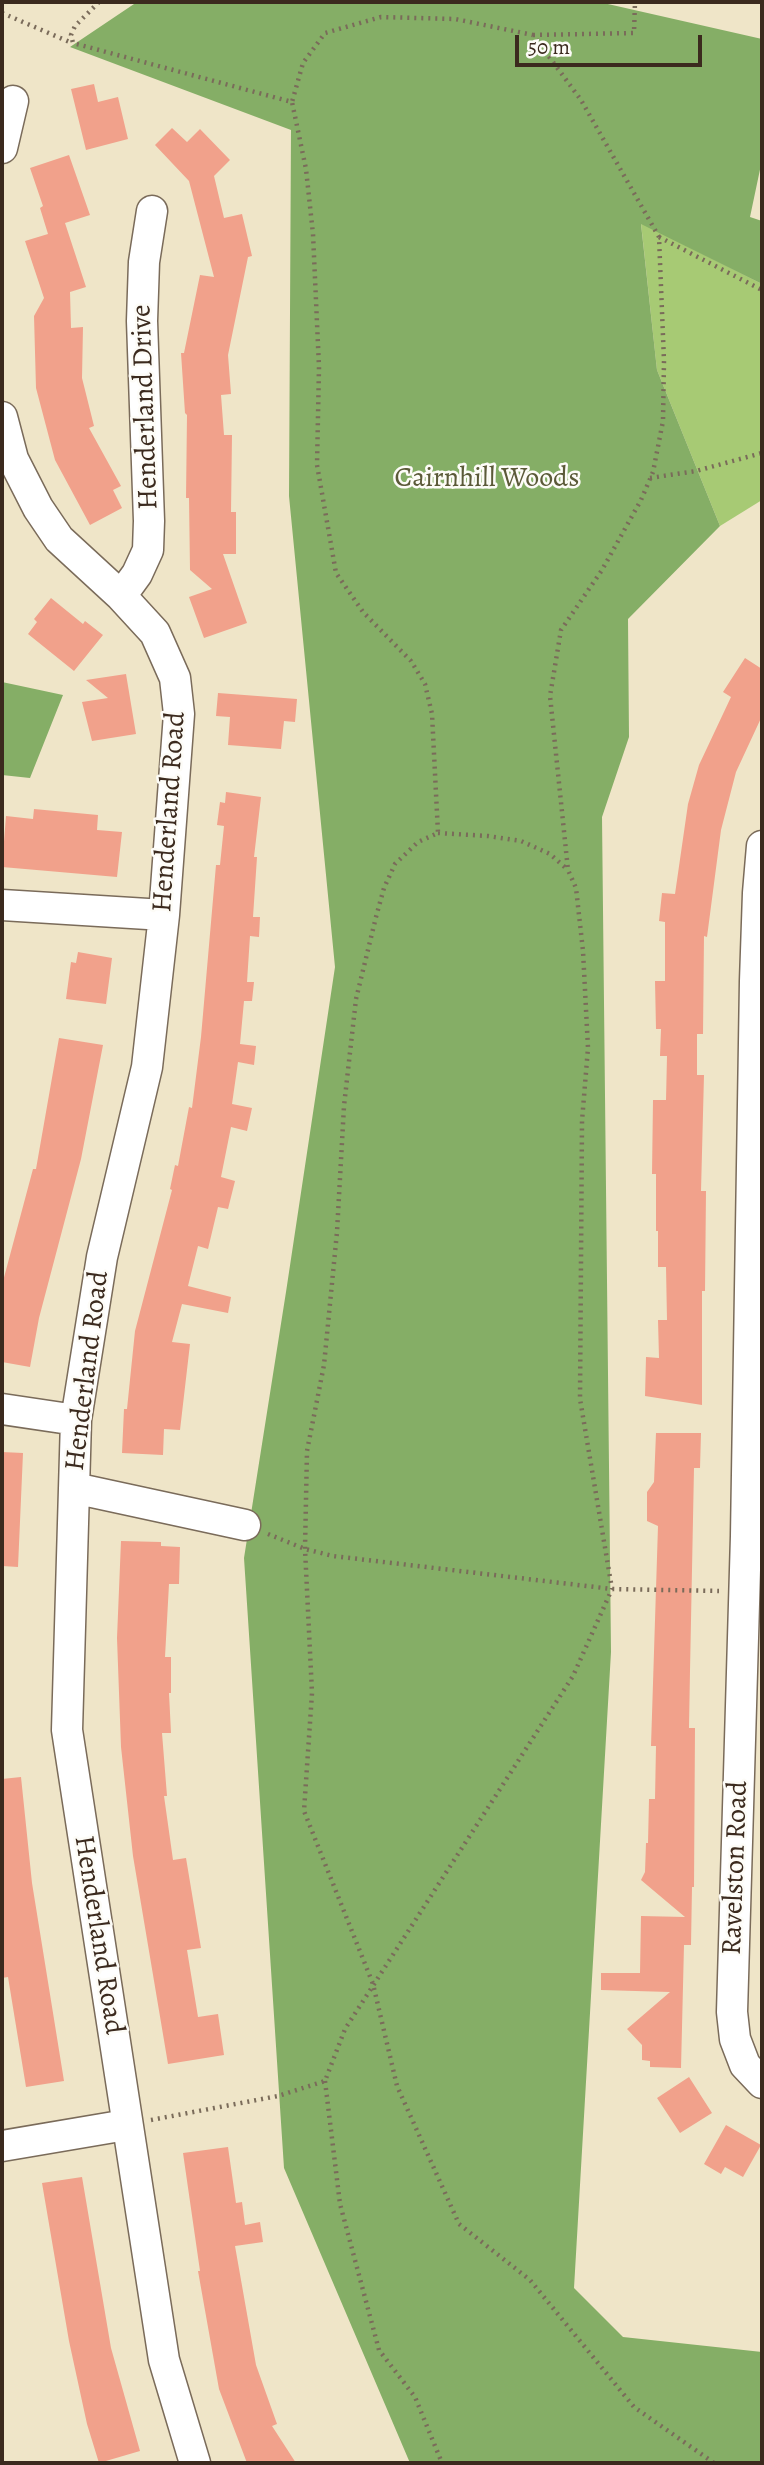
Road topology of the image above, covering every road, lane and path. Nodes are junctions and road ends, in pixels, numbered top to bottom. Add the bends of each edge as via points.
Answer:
1 (99, 2) edge
2 (635, 2) edge
3 (2, 13) edge
4 (533, 35) junction
5 (73, 43) junction
6 (13, 101) dead end
7 (292, 102) junction
8 (2, 148) edge
9 (152, 211) dead end
10 (659, 237) junction
11 (762, 290) edge
12 (2, 417) edge
13 (762, 453) edge
14 (650, 478) junction
15 (121, 596) junction
16 (438, 834) junction
17 (762, 846) edge
18 (568, 870) junction
19 (2, 905) edge
20 (164, 915) junction
21 (759, 981) edge
22 (2, 1409) edge
23 (76, 1420) junction
24 (74, 1488) junction
25 (246, 1525) joint
26 (754, 1536) edge
27 (305, 1549) junction
28 (612, 1589) junction
29 (720, 1591) dead end
30 (373, 1984) junction
31 (325, 2081) junction
32 (762, 2083) edge
33 (126, 2125) junction
34 (2, 2146) edge
35 (195, 2463) edge
36 (442, 2463) edge
37 (714, 2463) edge

1 - 5 path via 75,26
2 - 4 path via 634,33
3 - 5 path
4 - 7 path via 455,19 381,17 359,23 325,33 303,63
4 - 10 path via 581,100
5 - 7 path
6 - 8 street
7 - 16 path via 313,233 320,366 317,465 336,573 425,684 432,714
9 - 15 street, Henderland Drive via 142,321 148,550
10 - 11 path
10 - 14 path via 663,421
12 - 15 street, Henderland Road via 13,459 38,508 59,539
13 - 14 path
14 - 18 path via 602,570 561,630 550,696
15 - 20 street, Henderland Road via 155,633 175,678 179,714
16 - 18 path via 521,841 550,854
16 - 27 path via 418,842 395,864 356,999 324,1365 307,1451
17 - 21 street, Ravelston Road
18 - 28 path via 576,888 588,1048 582,1121 580,1399
19 - 20 street
20 - 23 street, Henderland Road via 147,1067 102,1257
21 - 26 street, Ravelston Road
22 - 23 street
23 - 24 street, Henderland Road
24 - 25 street
24 - 33 street, Henderland Road via 67,1730
25 - 27 path
26 - 32 street, Ravelston Road via 732,2012 745,2066
27 - 28 path
27 - 30 path via 312,1693 304,1811
28 - 29 path
28 - 30 path via 573,1676
30 - 31 path via 345,2029
30 - 37 path via 397,2086 459,2224 530,2280 634,2407
31 - 33 path via 278,2096
31 - 36 path via 340,2204 379,2350 415,2397
33 - 34 street
33 - 35 street, Henderland Road via 164,2360

